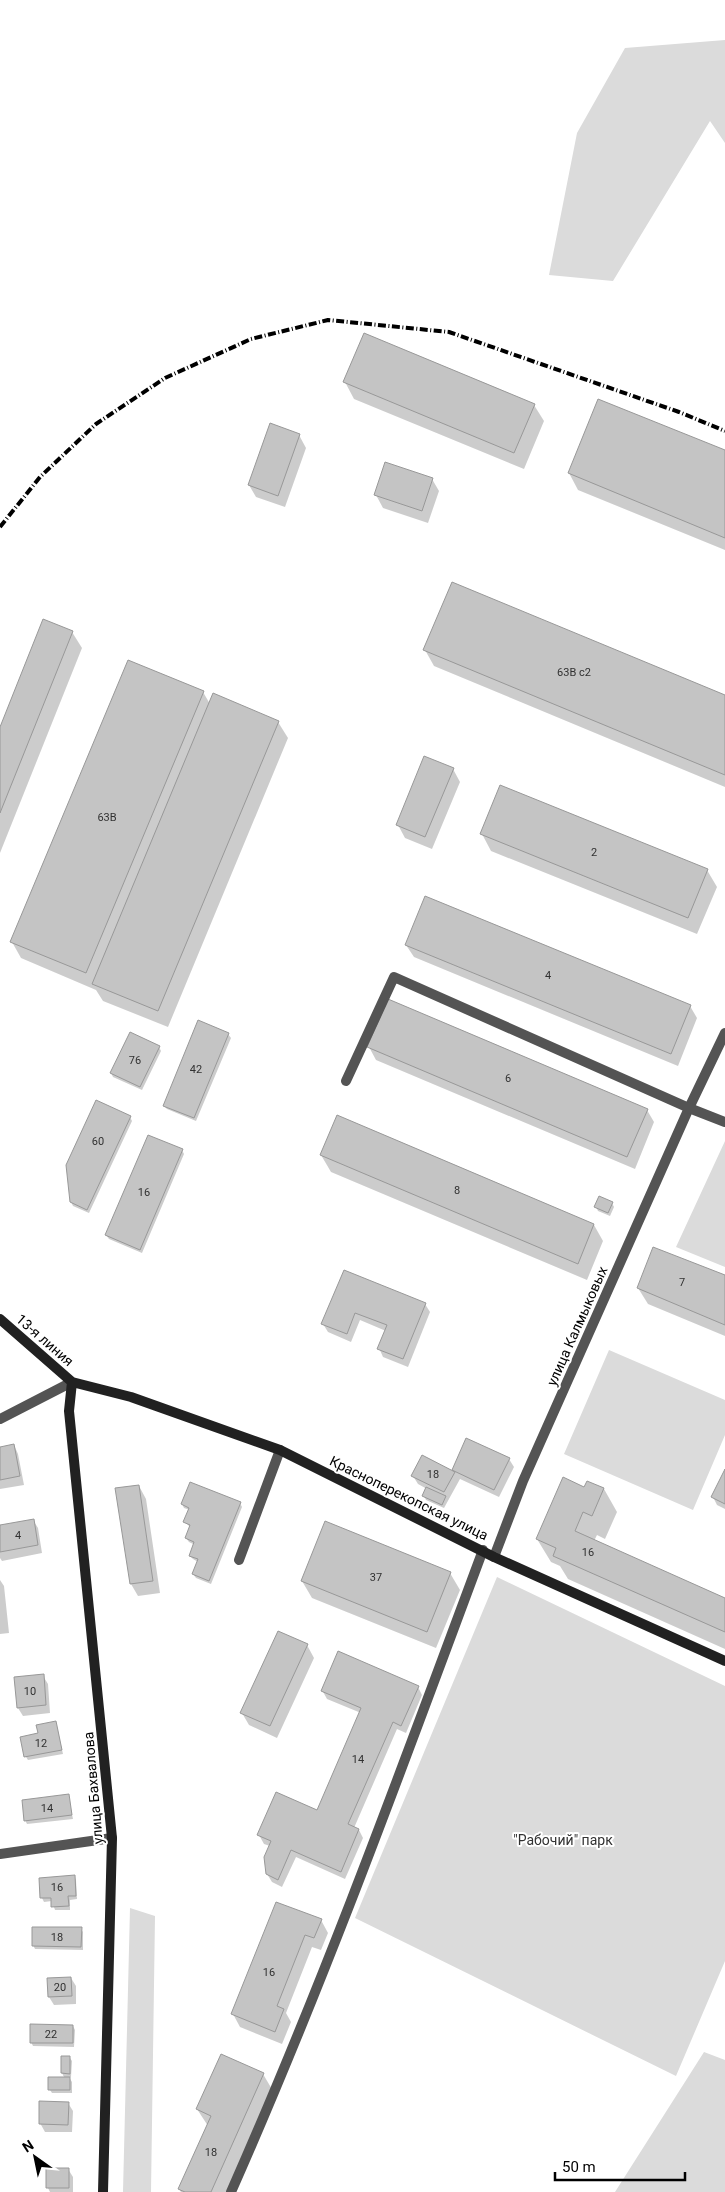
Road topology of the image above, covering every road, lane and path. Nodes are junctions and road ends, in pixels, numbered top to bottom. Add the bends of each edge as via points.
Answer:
1 (725, 1033) edge
2 (346, 1081) dead end
3 (689, 1108) junction
4 (725, 1122) edge
5 (0, 1319) edge
6 (72, 1382) junction
7 (0, 1419) edge
8 (280, 1450) junction
9 (483, 1550) junction
10 (494, 1557) junction
11 (239, 1560) dead end
12 (725, 1660) edge
13 (112, 1838) junction
14 (0, 1854) edge
15 (103, 2192) edge
16 (231, 2192) edge

1 - 3 street, улица Калмыковых
2 - 3 street via 394,977
3 - 4 street
3 - 10 street, улица Калмыковых via 523,1481
5 - 6 street, 13-я линия
6 - 7 street
6 - 8 street, Красноперекопская улица via 132,1397
6 - 13 street, улица Бахвалова via 69,1411
8 - 9 street, Красноперекопская улица
8 - 11 street
9 - 10 street, Красноперекопская улица
9 - 16 street via 277,2090
10 - 12 street, Красноперекопская улица
13 - 14 street
13 - 15 street, улица Бахвалова

